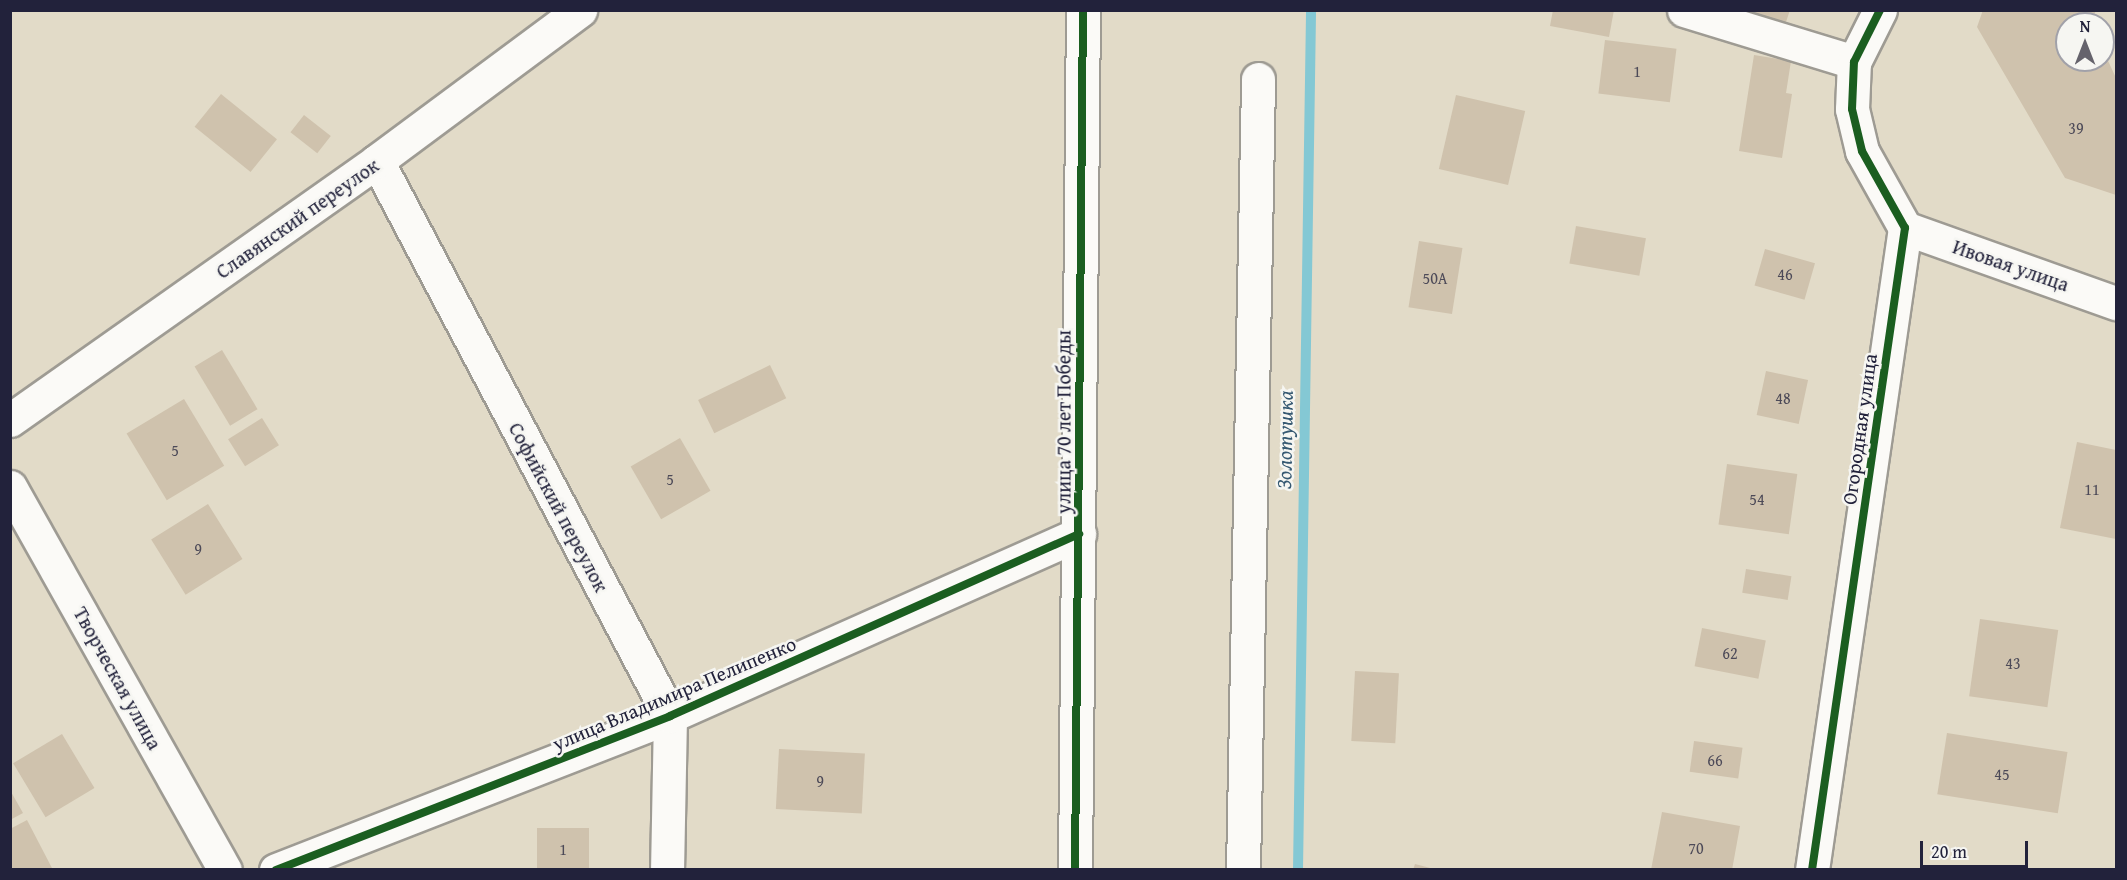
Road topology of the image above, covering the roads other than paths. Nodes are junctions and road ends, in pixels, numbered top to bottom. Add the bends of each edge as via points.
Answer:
1 (579, 10) edge
2 (1083, 10) edge
3 (1684, 10) edge
4 (1881, 10) edge
5 (1854, 62) junction
6 (1258, 79) dead end
7 (377, 161) junction
8 (1905, 228) junction
9 (2116, 303) edge
10 (10, 420) edge
11 (10, 488) edge
12 (1079, 534) junction
13 (670, 716) junction
14 (225, 870) edge
15 (276, 870) edge
16 (667, 870) edge
17 (1075, 870) edge
18 (1243, 870) edge
19 (1812, 870) edge

1 - 7 street, Славянский переулок
2 - 12 street, улица 70 лет Победы
3 - 5 street
4 - 5 street
5 - 8 street via 1852,109 1862,151
6 - 18 street
7 - 10 street, Славянский переулок
7 - 13 street, Софийский переулок
8 - 9 street, Ивовая улица
8 - 19 street, Огородная улица
11 - 14 street, Творческая улица
12 - 13 street, улица Владимира Пелипенко
12 - 17 street, улица 70 лет Победы
13 - 15 street, улица Владимира Пелипенко
13 - 16 street, Софийский переулок

